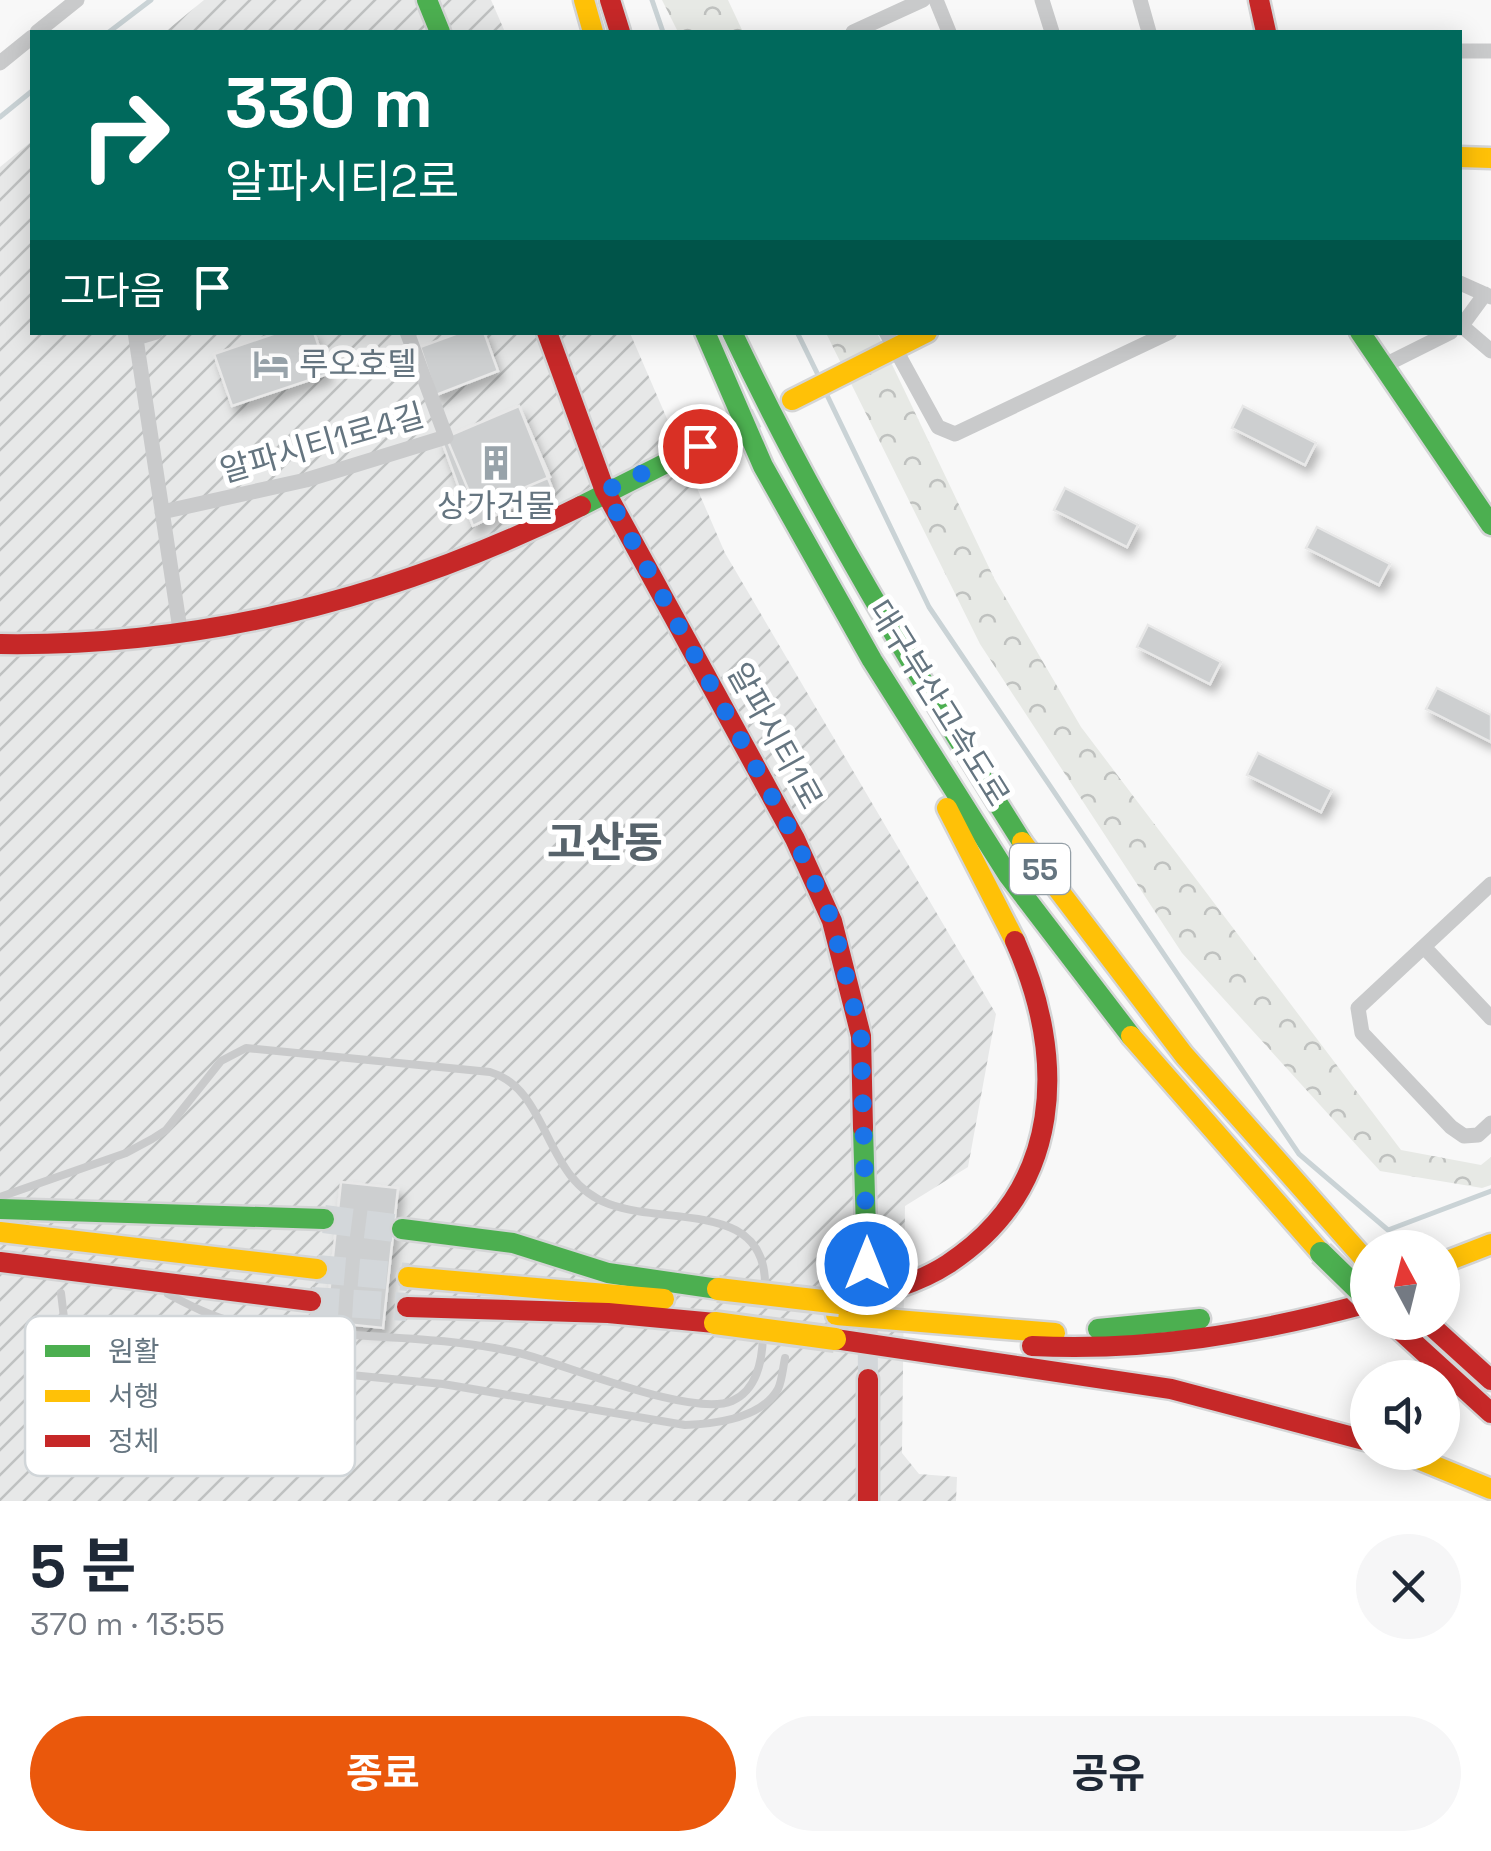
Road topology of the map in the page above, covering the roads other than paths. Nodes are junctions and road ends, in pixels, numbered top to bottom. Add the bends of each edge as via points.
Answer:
1 (77, 0) edge
2 (428, 0) edge
3 (584, 0) edge
4 (923, 0) edge
5 (936, 0) edge
6 (1042, 0) edge
7 (1140, 0) edge
8 (1258, 0) edge
9 (40, 30) edge
10 (439, 30) edge
11 (592, 30) edge
12 (857, 30) edge
13 (949, 30) edge
14 (1051, 30) edge
15 (1148, 30) edge
16 (1266, 30) edge
17 (30, 38) edge
18 (1462, 50) edge
19 (1491, 51) edge
20 (0, 63) edge
21 (1462, 157) edge
22 (1491, 158) edge
23 (1462, 284) edge
24 (1488, 296) edge
25 (1462, 325) edge
26 (1462, 332) edge
27 (408, 335) edge
28 (548, 335) edge
29 (706, 335) edge
30 (733, 335) edge
31 (1164, 335) edge
32 (1362, 335) edge
33 (1446, 335) edge
34 (135, 336) edge
35 (890, 341) edge
36 (1491, 351) edge
37 (1381, 367) junction
38 (792, 400) dead end
39 (700, 446) tunnel mouth
40 (605, 491) junction
41 (162, 512) junction
42 (1491, 525) edge
43 (181, 636) junction
44 (0, 644) edge
45 (872, 660) junction
46 (1491, 884) edge
47 (1424, 947) junction
48 (1491, 1018) edge
49 (1491, 1123) edge
50 (0, 1197) edge
51 (0, 1209) edge
52 (324, 1218) tunnel mouth
53 (402, 1228) tunnel mouth
54 (0, 1232) edge
55 (1491, 1244) edge
56 (1350, 1246) edge
57 (1460, 1256) edge
58 (1491, 1261) edge
59 (0, 1262) edge
60 (867, 1264) tunnel mouth
61 (317, 1270) tunnel mouth
62 (1460, 1272) edge
63 (408, 1277) tunnel mouth
64 (1350, 1282) edge
65 (146, 1284) junction
66 (1350, 1290) edge
67 (61, 1293) dead end
68 (311, 1301) tunnel mouth
69 (716, 1305) junction
70 (1350, 1307) edge
71 (408, 1308) tunnel mouth
72 (64, 1316) edge
73 (220, 1316) edge
74 (837, 1322) junction
75 (355, 1334) edge
76 (1408, 1340) edge
77 (1447, 1340) edge
78 (785, 1358) dead end
79 (355, 1375) edge
80 (1487, 1375) edge
81 (868, 1380) tunnel mouth
82 (1491, 1413) edge
83 (1350, 1436) edge
84 (1445, 1470) edge
85 (1491, 1489) edge
86 (868, 1501) edge

1 - 9 street
2 - 10 main road
3 - 11 main road
4 - 12 street
5 - 13 street
6 - 14 street
7 - 15 street
8 - 16 main road
17 - 20 street
18 - 19 street
21 - 22 main road
23 - 24 street
24 - 25 street
26 - 36 street
27 - 41 street, 알파시티1로4길 via 446,436 306,480
28 - 40 main road, 알파시티1로
29 - 45 main road, 대구부산고속도로 / 55 via 763,466
30 - 56 main road, 대구부산고속도로 / 55 via 790,456 882,619 1036,864 1184,1055
31 - 35 street via 954,434 938,427
32 - 37 main road
33 - 37 street
34 - 41 street
35 - 38 main road
37 - 42 main road
39 - 40 main road
40 - 43 main road via 482,552 352,598
40 - 60 main road, 알파시티1로 via 795,839 832,920 861,1036
41 - 43 street
43 - 44 main road via 74,647
45 - 64 main road, 대구부산고속도로 / 55, bridge via 1008,876 1161,1076
45 - 74 main road via 1028,974 1046,1048 1048,1120 1019,1193 971,1250 926,1280 879,1296
46 - 47 street
47 - 48 street
47 - 49 street via 1358,1008 1362,1034 1464,1136 1478,1135
50 - 75 lane via 152,1139 220,1061 246,1048 490,1072 522,1088 563,1168 607,1204 740,1229 755,1241 765,1275 762,1362 732,1402 698,1406 484,1346
51 - 52 main road
53 - 69 main road via 513,1244
54 - 61 main road
55 - 57 main road
58 - 62 main road
59 - 65 main road
63 - 69 main road
65 - 68 main road
65 - 73 lane
66 - 74 main road via 1260,1312 1057,1333
67 - 72 lane
69 - 71 main road via 608,1313
69 - 74 main road, bridge
69 - 74 main road, bridge
70 - 74 main road via 1205,1337 1060,1349
74 - 83 main road via 1190,1390
76 - 82 main road
77 - 80 main road
78 - 79 lane via 778,1390 760,1406 720,1424 685,1426
81 - 86 main road
84 - 85 main road

